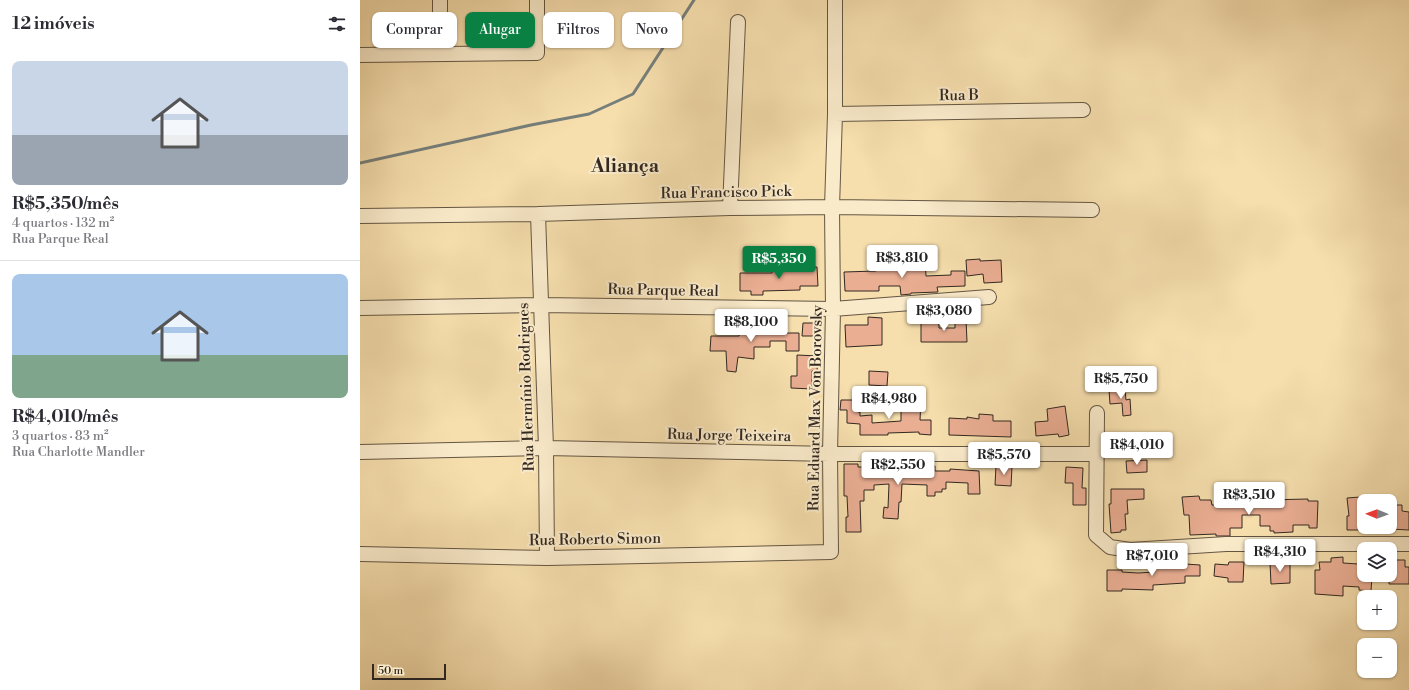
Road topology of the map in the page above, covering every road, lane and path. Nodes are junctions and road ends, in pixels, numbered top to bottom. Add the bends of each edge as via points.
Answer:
1 (440, 0) edge
2 (537, 0) edge
3 (835, 0) edge
4 (738, 22) dead end
5 (360, 54) edge
6 (440, 54) junction
7 (1083, 110) dead end
8 (835, 114) junction
9 (832, 207) junction
10 (730, 208) junction
11 (1092, 210) dead end
12 (538, 214) junction
13 (360, 216) edge
14 (989, 298) dead end
15 (540, 305) junction
16 (360, 308) edge
17 (833, 309) junction
18 (1097, 413) dead end
19 (546, 448) junction
20 (360, 452) edge
21 (830, 454) junction
22 (1097, 454) junction
23 (1409, 544) edge
24 (831, 552) joint
25 (360, 554) edge
26 (547, 558) junction

1 - 6 street
2 - 6 street via 537,53
3 - 8 street, Rua Eduard Max Von Borovsky
4 - 10 street
5 - 6 street
7 - 8 street, Rua B
8 - 9 street, Rua Eduard Max Von Borovsky
9 - 10 street, Rua Francisco Pick
9 - 11 street, Rua Francisco Pick
9 - 17 street, Rua Eduard Max Von Borovsky
10 - 12 street, Rua Francisco Pick
12 - 13 street, Rua Francisco Pick
12 - 15 street, Rua Hermínio Rodrigues
14 - 17 street, Rua Parque Real
15 - 16 street, Rua Parque Real
15 - 17 street, Rua Parque Real
15 - 19 street, Rua Hermínio Rodrigues
17 - 21 street, Rua Eduard Max Von Borovsky
18 - 22 street
19 - 20 street, Rua Jorge Teixeira
19 - 21 street, Rua Jorge Teixeira
19 - 26 street, Rua Hermínio Rodrigues
21 - 22 street, Rua Jorge Teixeira
21 - 24 street, Rua Eduard Max Von Borovsky
22 - 23 street via 1096,535 1110,547 1130,550 1226,544
24 - 26 street, Rua Roberto Simon
25 - 26 street, Rua Roberto Simon

